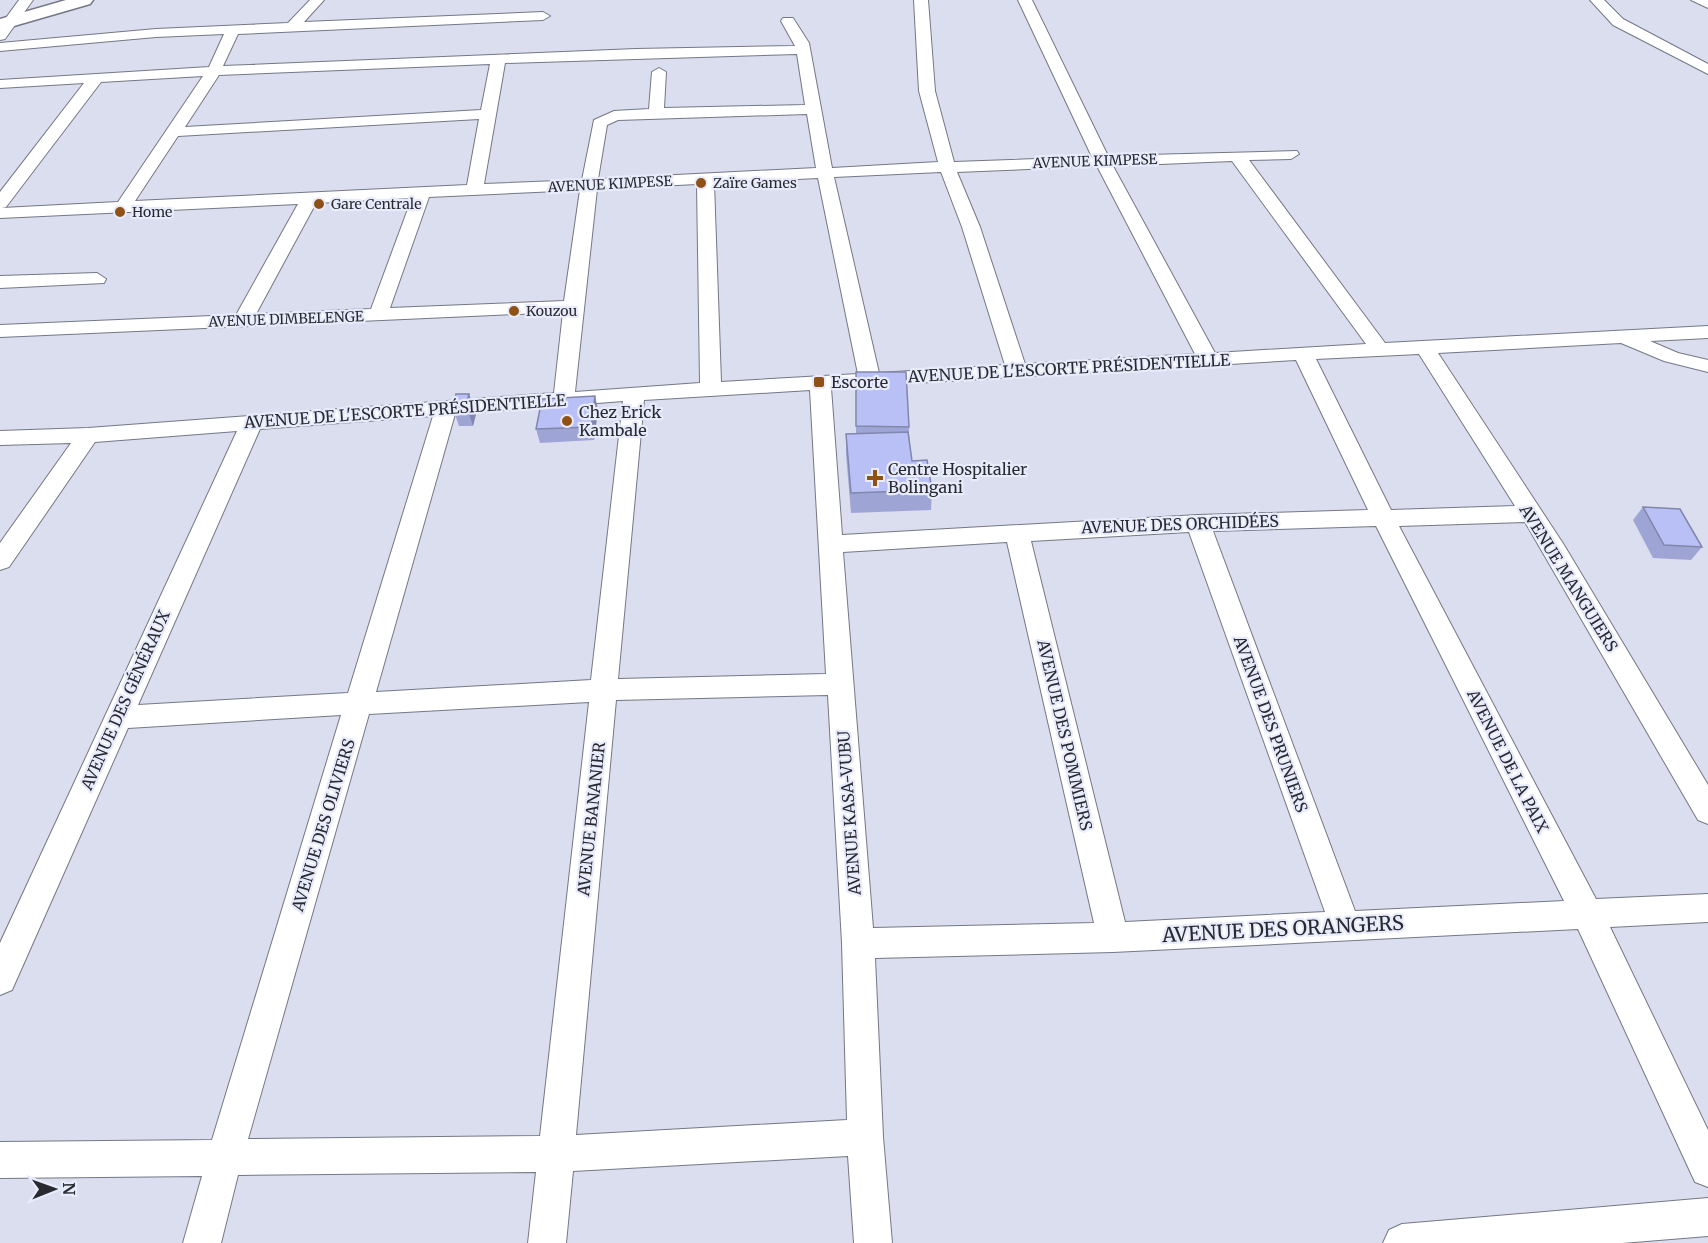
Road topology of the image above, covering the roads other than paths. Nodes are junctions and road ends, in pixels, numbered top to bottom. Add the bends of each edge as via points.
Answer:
1 (84, 0) edge
2 (317, 0) edge
3 (921, 0) edge
4 (1025, 0) edge
5 (1597, 0) edge
6 (1698, 0) edge
7 (26, 1) edge
8 (8, 2) dead end
9 (1708, 4) edge
10 (543, 16) dead end
11 (788, 21) dead end
12 (293, 26) junction
13 (3, 28) edge
14 (233, 29) junction
15 (0, 46) edge
16 (802, 50) junction
17 (498, 60) junction
18 (1708, 70) edge
19 (214, 71) junction
20 (658, 72) dead end
21 (97, 77) junction
22 (0, 84) edge
23 (813, 109) junction
24 (488, 114) junction
25 (656, 114) junction
26 (172, 132) junction
27 (1291, 154) dead end
28 (1237, 156) junction
29 (1102, 160) junction
30 (947, 167) junction
31 (825, 173) junction
32 (705, 180) junction
33 (588, 185) junction
34 (474, 191) junction
35 (422, 194) junction
36 (309, 199) junction
37 (0, 203) edge
38 (123, 207) junction
39 (0, 213) edge
40 (97, 279) dead end
41 (0, 282) edge
42 (572, 306) junction
43 (378, 315) junction
44 (243, 320) junction
45 (0, 331) edge
46 (1708, 332) edge
47 (1623, 337) junction
48 (1425, 348) junction
49 (1380, 350) junction
50 (1304, 355) junction
51 (1208, 359) junction
52 (1708, 366) edge
53 (1017, 372) junction
54 (870, 380) junction
55 (820, 384) junction
56 (711, 389) junction
57 (634, 394) junction
58 (564, 399) junction
59 (446, 407) junction
60 (252, 422) junction
61 (88, 435) junction
62 (0, 438) edge
63 (1530, 514) junction
64 (1383, 517) junction
65 (1198, 523) junction
66 (1017, 532) junction
67 (830, 544) junction
68 (0, 561) edge
69 (840, 684) junction
70 (604, 690) junction
71 (359, 705) junction
72 (118, 717) junction
73 (1708, 811) edge
74 (1708, 908) edge
75 (1588, 916) junction
76 (1345, 925) junction
77 (1113, 937) junction
78 (858, 943) junction
79 (0, 979) edge
80 (865, 1137) junction
81 (556, 1154) junction
82 (225, 1157) junction
83 (0, 1160) edge
84 (1708, 1169) edge
85 (1708, 1217) edge
86 (202, 1243) edge
87 (547, 1243) edge
88 (873, 1243) edge
89 (1402, 1243) edge

1 - 13 main road
2 - 12 street
3 - 30 street via 927,91
4 - 29 street
5 - 18 street via 1618,22
6 - 9 street
7 - 8 street
7 - 13 street
10 - 12 street
11 - 16 street
12 - 14 street
14 - 15 street
14 - 19 street
16 - 17 street
16 - 23 street
17 - 19 street
17 - 24 street
19 - 21 street
19 - 26 street
20 - 25 street
21 - 22 street
21 - 37 street
23 - 25 street
23 - 31 street
24 - 26 street
24 - 34 street
25 - 33 street via 614,116 600,123
26 - 38 street
27 - 28 street, AVENUE KIMPESE
28 - 29 street, AVENUE KIMPESE
28 - 49 street
29 - 30 street, AVENUE KIMPESE
29 - 51 street
30 - 31 street, AVENUE KIMPESE
30 - 53 street via 972,227
31 - 32 street, AVENUE KIMPESE
31 - 54 street
32 - 33 street, AVENUE KIMPESE
32 - 56 street
33 - 34 street, AVENUE KIMPESE
33 - 42 street
34 - 35 street, AVENUE KIMPESE
35 - 36 street, AVENUE KIMPESE
35 - 43 street
36 - 38 street, AVENUE KIMPESE
36 - 44 street
38 - 39 street, AVENUE KIMPESE
40 - 41 street
42 - 43 street, AVENUE DIMBELENGE
42 - 58 street
43 - 44 street, AVENUE DIMBELENGE
44 - 45 street, AVENUE DIMBELENGE
46 - 47 street, AVENUE DE L'ESCORTE PRÉSIDENTIELLE
47 - 48 street, AVENUE DE L'ESCORTE PRÉSIDENTIELLE
47 - 52 street via 1671,357
48 - 49 street, AVENUE DE L'ESCORTE PRÉSIDENTIELLE
48 - 63 street, AVENUE MANGUIERS
49 - 50 street, AVENUE DE L'ESCORTE PRÉSIDENTIELLE
50 - 51 street, AVENUE DE L'ESCORTE PRÉSIDENTIELLE
50 - 64 street, AVENUE DE LA PAIX
51 - 53 street, AVENUE DE L'ESCORTE PRÉSIDENTIELLE
53 - 54 street, AVENUE DE L'ESCORTE PRÉSIDENTIELLE
54 - 55 street, AVENUE DE L'ESCORTE PRÉSIDENTIELLE
55 - 56 street, AVENUE DE L'ESCORTE PRÉSIDENTIELLE
55 - 67 street, AVENUE KASA-VUBU
56 - 57 street, AVENUE DE L'ESCORTE PRÉSIDENTIELLE
57 - 58 street, AVENUE DE L'ESCORTE PRÉSIDENTIELLE
57 - 70 street, AVENUE BANANIER
58 - 59 street, AVENUE DE L'ESCORTE PRÉSIDENTIELLE
59 - 60 street, AVENUE DE L'ESCORTE PRÉSIDENTIELLE
59 - 71 street, AVENUE DES OLIVIERS
60 - 61 street, AVENUE DE L'ESCORTE PRÉSIDENTIELLE
60 - 72 street, AVENUE DES GÉNÉRAUX
61 - 62 street, AVENUE DE L'ESCORTE PRÉSIDENTIELLE
61 - 68 street
63 - 64 street, AVENUE DES ORCHIDÉES
63 - 73 street, AVENUE MANGUIERS
64 - 65 street, AVENUE DES ORCHIDÉES
64 - 75 street, AVENUE DE LA PAIX
65 - 66 street, AVENUE DES ORCHIDÉES
65 - 76 street, AVENUE DES PRUNIERS
66 - 67 street, AVENUE DES ORCHIDÉES
66 - 77 street, AVENUE DES POMMIERS
67 - 69 street, AVENUE KASA-VUBU
69 - 70 street
69 - 78 street, AVENUE KASA-VUBU
70 - 71 street
70 - 81 street, AVENUE BANANIER
71 - 72 street
71 - 82 street, AVENUE DES OLIVIERS
72 - 79 street, AVENUE DES GÉNÉRAUX
74 - 75 street, AVENUE DES ORANGERS
75 - 76 street, AVENUE DES ORANGERS
75 - 84 street, AVENUE DE LA PAIX
76 - 77 street, AVENUE DES ORANGERS
77 - 78 street, AVENUE DES ORANGERS
78 - 80 street, AVENUE KASA-VUBU
80 - 81 street
80 - 88 street, AVENUE KASA-VUBU
81 - 82 street
81 - 87 street, AVENUE BANANIER
82 - 83 street
82 - 86 street, AVENUE DES OLIVIERS
85 - 89 street

